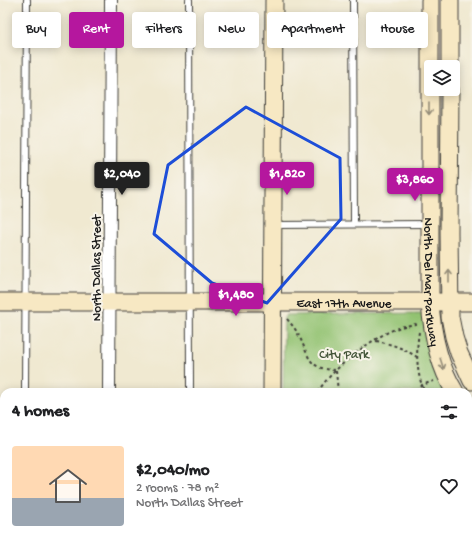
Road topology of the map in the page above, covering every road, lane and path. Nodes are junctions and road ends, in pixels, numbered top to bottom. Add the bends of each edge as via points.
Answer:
1 (27, 0) edge
2 (111, 0) edge
3 (189, 0) edge
4 (274, 0) edge
5 (353, 0) edge
6 (430, 0) edge
7 (450, 0) edge
8 (450, 60) edge
9 (450, 96) edge
10 (354, 223) junction
11 (429, 224) junction
12 (272, 225) junction
13 (0, 302) edge
14 (25, 302) junction
15 (430, 302) junction
16 (449, 302) junction
17 (472, 302) edge
18 (109, 303) junction
19 (190, 303) junction
20 (272, 309) junction
21 (420, 321) dead end
22 (421, 325) dead end
23 (374, 340) junction
24 (417, 357) junction
25 (336, 370) junction
26 (447, 376) junction
27 (472, 381) edge
28 (422, 385) junction
29 (25, 388) edge
30 (109, 388) edge
31 (190, 388) edge
32 (272, 388) edge
33 (321, 388) edge
34 (338, 388) edge
35 (420, 388) edge
36 (423, 388) edge
37 (453, 388) edge

1 - 14 lane
2 - 18 street, North Dallas Street
3 - 19 lane
4 - 12 street
5 - 10 lane
6 -> 11 street, North Del Mar Parkway
7 - 8 street
16 -> 9 street, North Del Mar Parkway
10 - 11 lane
10 - 12 lane
11 - 15 street, North Del Mar Parkway
12 - 20 street
13 - 14 street, East 17th Avenue
14 - 18 street, East 17th Avenue
14 - 29 lane
15 - 16 street, East 17th Avenue
15 - 20 street, East 17th Avenue
15 -> 26 street, North Del Mar Parkway via 436,344
16 - 17 street, East 17th Avenue
16 - 27 street, North Del Mar Parkway via 454,338
18 - 19 street, East 17th Avenue
18 - 30 street, North Dallas Street
19 - 20 street, East 17th Avenue
19 - 31 lane
20 - 25 path via 284,316 293,326 310,361 321,368
20 - 32 street
21 - 23 path via 397,328
22 - 24 path
23 - 24 path via 391,343
23 - 25 path
24 - 28 path
25 - 33 path
25 - 34 path
26 - 28 path
26 - 37 street, North Del Mar Parkway
28 - 35 path
28 - 36 path

